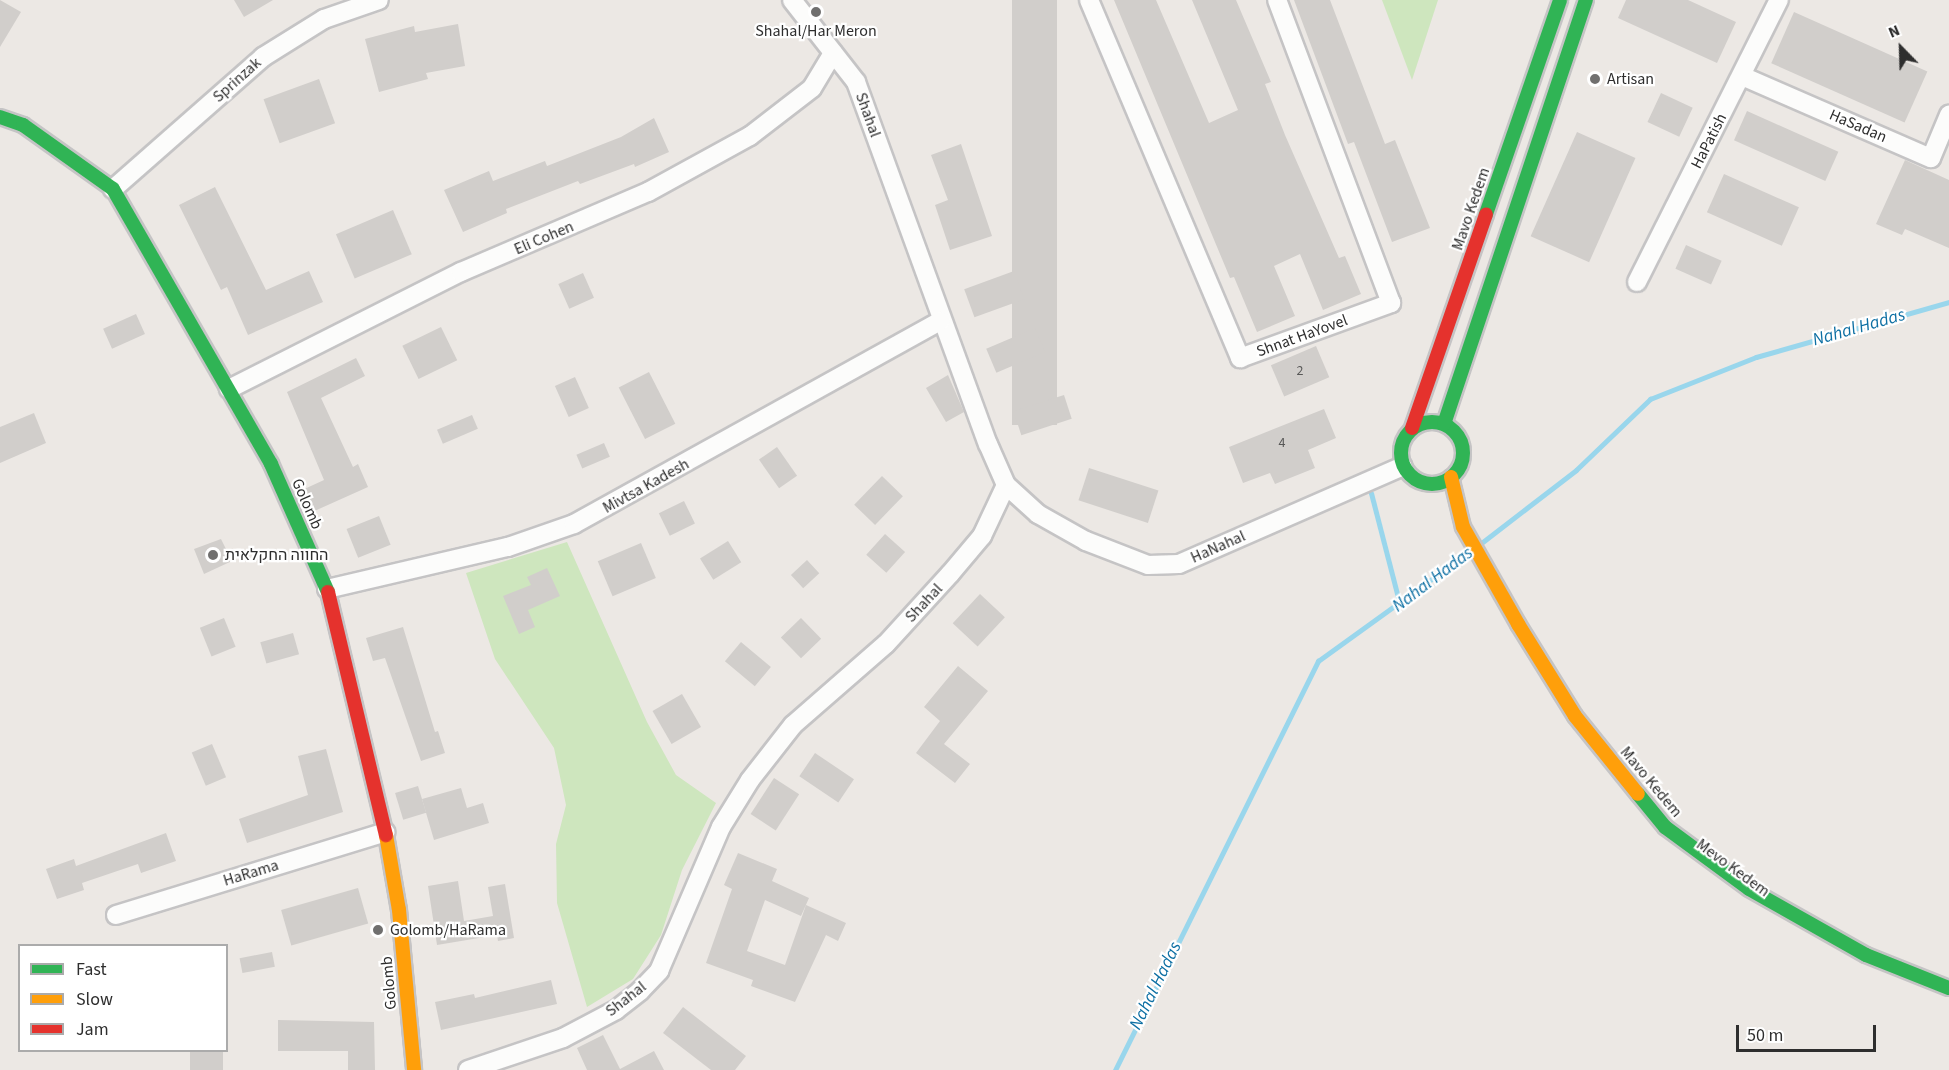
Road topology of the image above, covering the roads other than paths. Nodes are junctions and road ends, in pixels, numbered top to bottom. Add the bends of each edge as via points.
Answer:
1 (379, 0) edge
2 (792, 0) edge
3 (1089, 0) edge
4 (1277, 0) edge
5 (1560, 0) edge
6 (1586, 0) edge
7 (1779, 0) edge
8 (833, 53) junction
9 (1742, 76) junction
10 (1949, 115) edge
11 (0, 117) edge
12 (112, 189) junction
13 (1637, 282) dead end
14 (940, 321) junction
15 (229, 389) junction
16 (1444, 424) junction
17 (1412, 428) junction
18 (1403, 466) junction
19 (1451, 477) junction
20 (1006, 485) junction
21 (327, 589) junction
22 (1540, 661) junction
23 (386, 832) junction
24 (116, 915) dead end
25 (1949, 988) edge
26 (1949, 998) edge
27 (414, 1070) edge
28 (468, 1070) edge

1 - 12 street, Sprinzak via 324,19 263,57
2 - 8 street, Shahal
3 - 4 street, Shnat HaYovel via 1240,358 1391,303
5 - 17 street, Mavo Kedem
6 - 16 street
7 - 9 street, HaPatish
8 - 14 street, Shahal via 856,82
8 - 15 street, Eli Cohen via 812,88 750,136 648,192 461,272
9 - 10 street, HaSadan via 1931,158
9 - 13 street, HaPatish
11 - 12 street, Golomb via 22,125
12 - 15 street, Golomb
14 - 20 street, Shahal
14 - 21 street, Mivtsa Kadesh via 574,524 508,547
15 - 21 street, Golomb via 271,464
16 - 17 street via 1422,423
16 - 19 street via 1459,438 1463,448 1462,459
17 - 18 street via 1402,444
18 - 19 street via 1425,483
18 - 20 street, HaNahal via 1179,564 1148,565 1086,541 1038,514
19 - 22 street, Mavo Kedem via 1463,526
20 - 28 street, Shahal via 982,536 950,574 886,644 793,725 750,780 721,827 659,971 616,1010 563,1038
21 - 23 street, Golomb
22 - 25 street, Mavo Kedem via 1575,716 1665,827 1769,900 1866,955
22 - 26 street, Mevo Kedem via 1567,719 1658,832 1742,898 1862,964
23 - 24 street, HaRama
23 - 27 street, Golomb via 399,910

